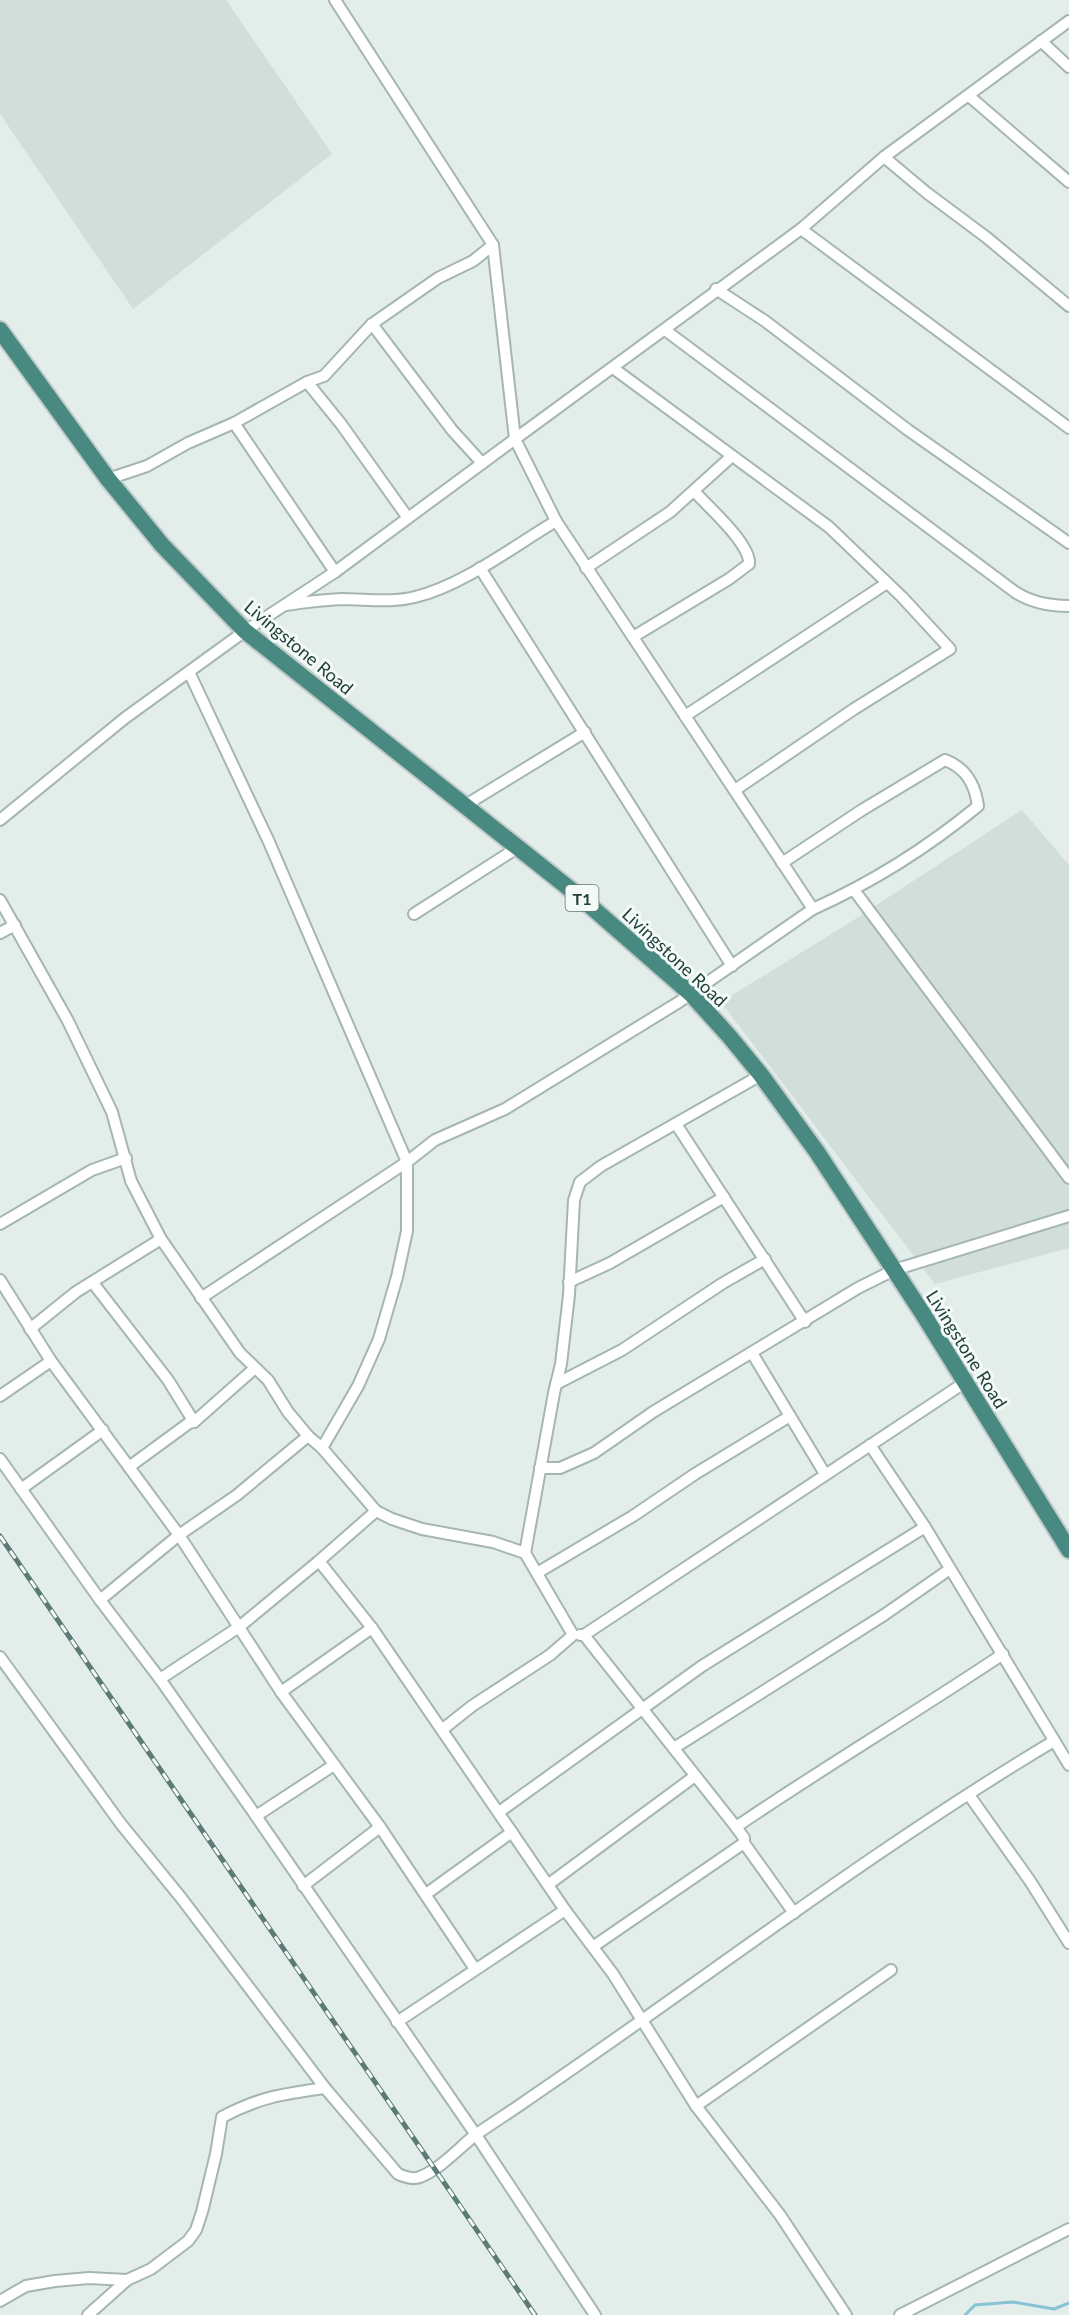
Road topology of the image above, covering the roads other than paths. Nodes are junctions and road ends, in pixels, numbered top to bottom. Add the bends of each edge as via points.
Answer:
1 (334, 0) edge
2 (1069, 21) edge
3 (1041, 41) junction
4 (1069, 67) edge
5 (969, 96) junction
6 (884, 157) junction
7 (1069, 182) edge
8 (801, 229) junction
9 (493, 245) junction
10 (716, 289) junction
11 (1069, 306) edge
12 (372, 324) junction
13 (0, 330) edge
14 (665, 330) junction
15 (613, 368) junction
16 (307, 382) junction
17 (234, 423) junction
18 (1069, 428) edge
19 (515, 439) junction
20 (732, 456) junction
21 (482, 463) junction
22 (108, 479) junction
23 (694, 491) junction
24 (408, 518) junction
25 (556, 520) junction
26 (1069, 543) edge
27 (480, 568) junction
28 (586, 568) junction
29 (335, 572) junction
30 (887, 584) junction
31 (281, 606) junction
32 (1069, 606) edge
33 (245, 631) junction
34 (633, 637) junction
35 (189, 672) junction
36 (685, 716) junction
37 (585, 732) junction
38 (735, 790) junction
39 (464, 806) junction
40 (0, 820) edge
41 (517, 848) junction
42 (782, 863) junction
43 (854, 890) junction
44 (0, 900) edge
45 (813, 909) junction
46 (414, 914) dead end
47 (15, 925) junction
48 (0, 933) edge
49 (732, 966) junction
50 (691, 994) junction
51 (761, 1075) junction
52 (676, 1124) junction
53 (126, 1158) junction
54 (407, 1162) junction
55 (1069, 1178) edge
56 (724, 1197) junction
57 (1069, 1216) edge
58 (0, 1224) edge
59 (161, 1239) junction
60 (765, 1259) junction
61 (894, 1270) junction
62 (0, 1280) edge
63 (569, 1282) junction
64 (93, 1283) junction
65 (201, 1298) junction
66 (805, 1322) junction
67 (30, 1329) junction
68 (752, 1353) junction
69 (51, 1361) junction
70 (255, 1368) junction
71 (964, 1383) junction
72 (556, 1384) junction
73 (0, 1396) edge
74 (790, 1416) junction
75 (194, 1422) junction
76 (103, 1430) junction
77 (308, 1436) junction
78 (870, 1445) junction
79 (322, 1448) junction
80 (0, 1459) edge
81 (129, 1467) junction
82 (540, 1468) junction
83 (825, 1474) junction
84 (21, 1489) junction
85 (376, 1510) junction
86 (925, 1527) junction
87 (179, 1535) junction
88 (1069, 1550) edge
89 (525, 1553) junction
90 (319, 1561) junction
91 (950, 1569) junction
92 (537, 1573) junction
93 (100, 1600) junction
94 (239, 1627) junction
95 (372, 1628) junction
96 (579, 1635) junction
97 (1003, 1654) junction
98 (0, 1658) edge
99 (160, 1679) junction
100 (282, 1692) junction
101 (643, 1707) junction
102 (443, 1729) junction
103 (1054, 1741) junction
104 (674, 1748) junction
105 (334, 1765) junction
106 (1069, 1765) edge
107 (695, 1776) junction
108 (969, 1795) junction
109 (499, 1812) junction
110 (256, 1816) junction
111 (380, 1827) junction
112 (736, 1827) junction
113 (512, 1832) junction
114 (744, 1843) junction
115 (549, 1884) junction
116 (303, 1886) junction
117 (426, 1894) junction
118 (566, 1910) junction
119 (794, 1913) junction
120 (1069, 1943) edge
121 (594, 1946) junction
122 (475, 1969) junction
123 (891, 1970) dead end
124 (644, 2021) junction
125 (397, 2022) junction
126 (325, 2088) junction
127 (696, 2106) junction
128 (476, 2135) junction
129 (1069, 2229) edge
130 (127, 2280) junction
131 (0, 2301) edge
132 (88, 2315) edge
133 (595, 2315) edge
134 (846, 2315) edge
135 (900, 2315) edge

1 - 9 street
2 - 3 street
3 - 4 street
3 - 5 street
5 - 6 street
5 - 7 street
6 - 8 street
6 - 11 street
8 - 10 street
8 - 18 street
9 - 12 street
9 - 19 street
10 - 14 street
10 - 26 street
12 - 16 street via 324,376
12 - 21 street via 452,430
13 - 22 highway, Livingstone Road / T1
14 - 15 street
14 - 32 street via 1015,592 1044,605
15 - 19 street
15 - 20 street
16 - 17 street
16 - 24 street
17 - 22 street via 147,466
17 - 29 street
19 - 21 street
19 - 25 street
20 - 23 street
20 - 30 street via 829,527
21 - 24 street
22 - 33 highway, Livingstone Road / T1 via 162,545
23 - 28 street via 640,534
23 - 34 street via 740,540 749,564
24 - 29 street
25 - 27 street
25 - 28 street
27 - 31 street via 416,597 396,601 342,599
27 - 37 street
28 - 34 street
29 - 31 street
30 - 36 street
30 - 38 street via 950,649
31 - 33 street
33 - 35 street
33 - 39 highway, Livingstone Road / T1
34 - 36 street
35 - 40 street via 125,718
35 - 54 street via 269,842
36 - 38 street
37 - 39 street
37 - 49 street
38 - 42 street
39 - 41 highway, Livingstone Road / T1
41 - 46 street
41 - 50 highway, Livingstone Road / T1
42 - 43 street via 945,760 957,765 976,793 978,806 933,842
42 - 45 street
43 - 45 street
43 - 55 street
44 - 47 street
45 - 49 street
47 - 48 street
47 - 53 street via 107,1102
49 - 50 street
50 - 51 highway, Livingstone Road / T1
50 - 54 street via 504,1109 435,1140
51 - 52 street
51 - 61 highway, Livingstone Road / T1
52 - 56 street
52 - 63 street via 580,1182 574,1200
53 - 58 street via 92,1170
53 - 59 street via 131,1181
54 - 65 street
54 - 79 street via 407,1231 398,1277 379,1339 358,1386
56 - 60 street
56 - 63 street via 610,1263
57 - 61 street
59 - 64 street
59 - 65 street
60 - 66 street
60 - 72 street via 723,1282 622,1350
61 - 66 street
61 - 71 highway, Livingstone Road / T1
62 - 67 street
63 - 72 street
64 - 67 street
64 - 75 street via 168,1380
65 - 70 street
66 - 68 street
67 - 69 street
68 - 74 street
68 - 82 street via 653,1412 594,1453 560,1468
69 - 73 street
69 - 76 street
70 - 75 street
70 - 77 street
71 - 78 street
71 - 88 highway, Livingstone Road / T1
72 - 82 street
74 - 83 street
74 - 92 street
75 - 81 street
76 - 81 street
76 - 84 street
77 - 79 street
77 - 87 street via 237,1496
78 - 83 street
78 - 86 street
79 - 85 street
80 - 84 street
81 - 87 street
82 - 89 street
83 - 96 street
84 - 93 street
85 - 89 street via 422,1529 493,1542
85 - 90 street
86 - 91 street
86 - 101 street
87 - 93 street
87 - 94 street
89 - 92 street
90 - 94 street
90 - 95 street
91 - 97 street
91 - 104 street
92 - 96 street
93 - 99 street
94 - 99 street
94 - 100 street
95 - 100 street
95 - 102 street
96 - 101 street
96 - 102 street
97 - 103 street
97 - 112 street
98 - 126 street via 121,1824
99 - 110 street
100 - 105 street
101 - 104 street
101 - 109 street
102 - 109 street
103 - 106 street
103 - 108 street
104 - 107 street
105 - 110 street
105 - 111 street
107 - 112 street
107 - 115 street
108 - 119 street
108 - 120 street
109 - 113 street
110 - 116 street
111 - 116 street
111 - 117 street
112 - 114 street
113 - 115 street
113 - 117 street
114 - 119 street
114 - 121 street
115 - 118 street
116 - 125 street
117 - 122 street
118 - 121 street
118 - 122 street
119 - 124 street
121 - 124 street
122 - 125 street
123 - 127 street
124 - 127 street
124 - 128 street
125 - 128 street
126 - 128 street via 398,2174 405,2177 420,2177
126 - 130 street via 274,2095 222,2117 196,2230 188,2241 151,2269
127 - 134 street via 780,2215
128 - 133 street
129 - 135 street
130 - 131 street via 55,2281 26,2286
130 - 132 street

